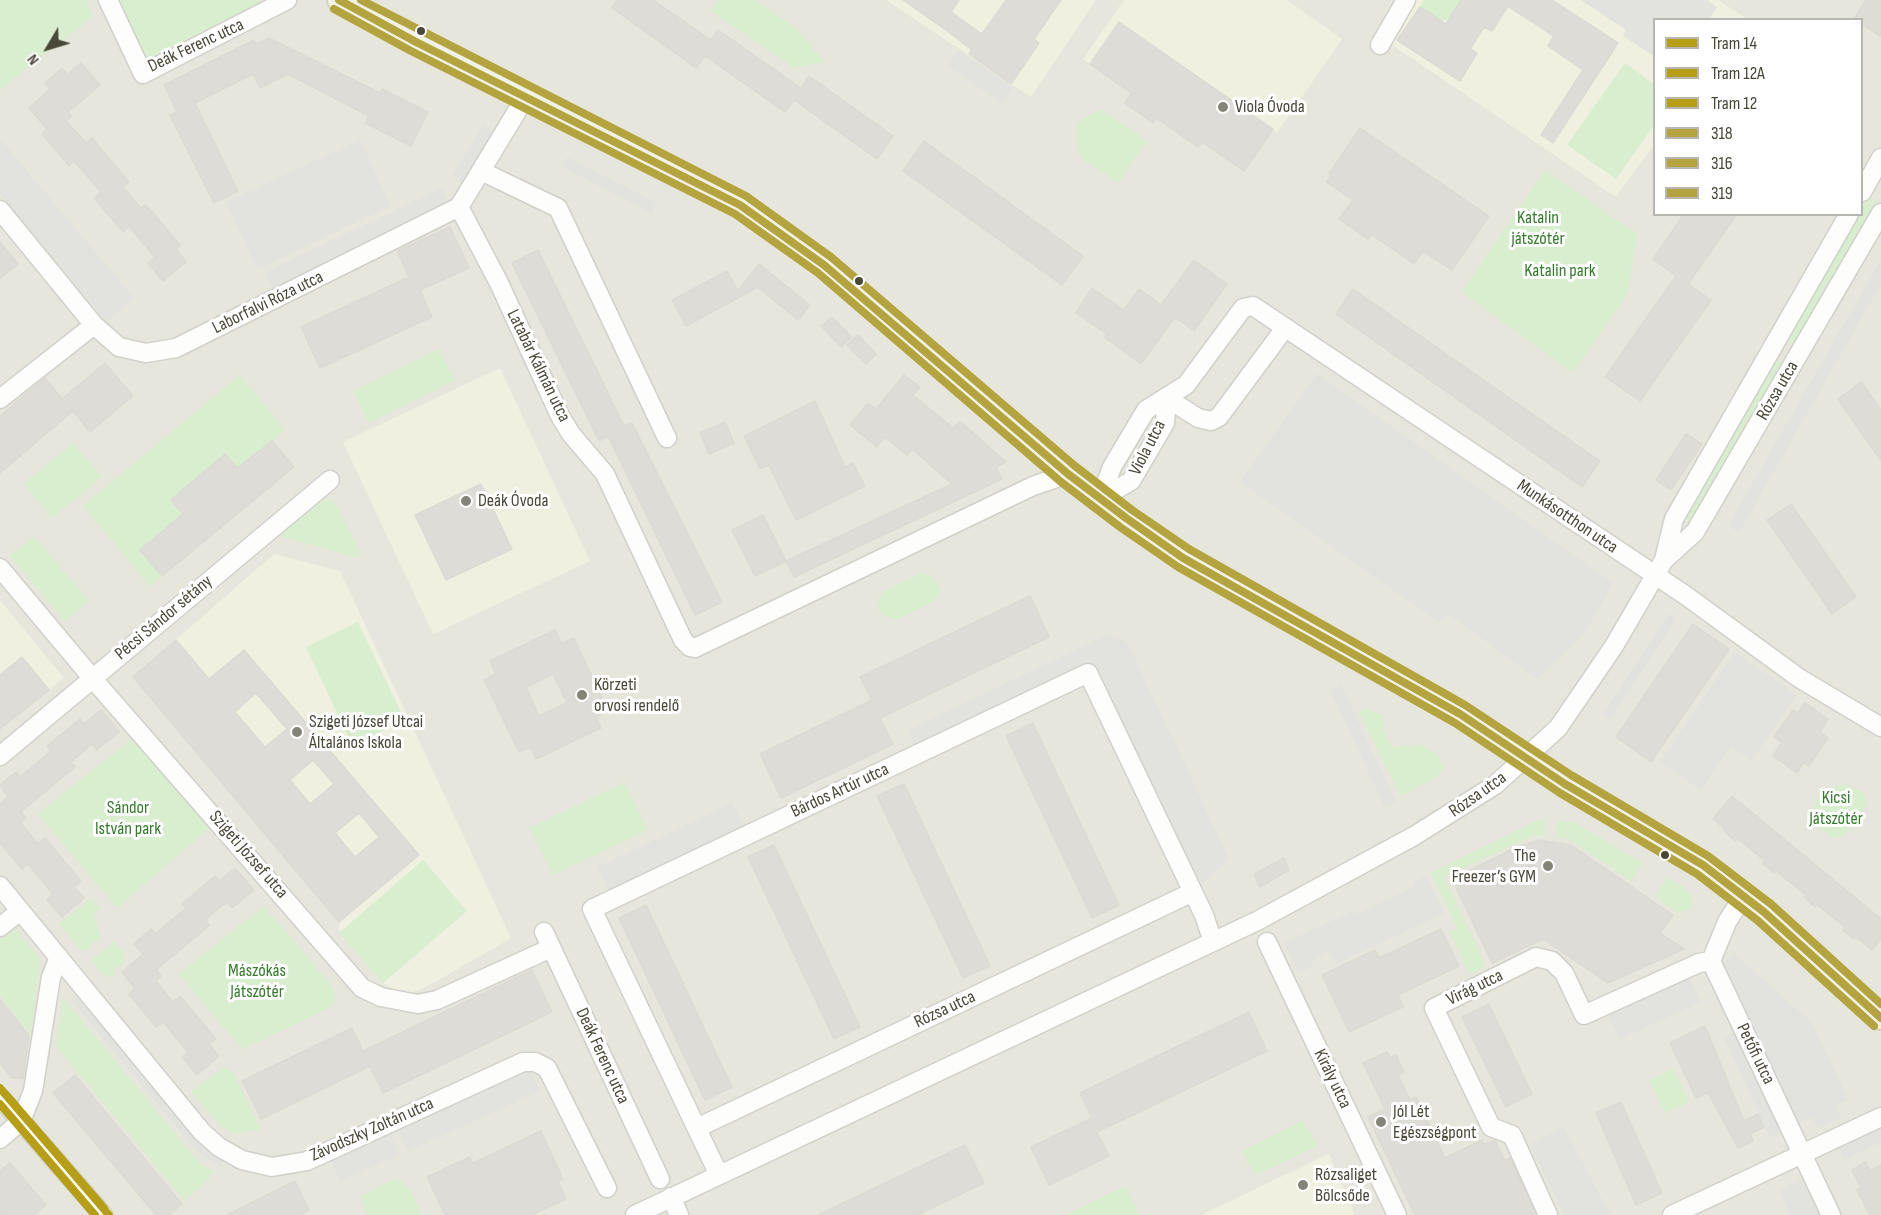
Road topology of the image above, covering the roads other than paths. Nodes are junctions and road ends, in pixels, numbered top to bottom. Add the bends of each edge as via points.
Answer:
1 (108, 0) edge
2 (287, 0) edge
3 (339, 0) edge
4 (1406, 0) edge
5 (1380, 45) dead end
6 (525, 98) junction
7 (1881, 158) edge
8 (482, 171) junction
9 (1863, 190) edge
10 (459, 207) junction
11 (0, 210) edge
12 (1881, 213) edge
13 (1848, 216) edge
14 (1253, 306) joint
15 (94, 325) junction
16 (1285, 328) junction
17 (0, 399) edge
18 (1171, 401) junction
19 (667, 438) dead end
20 (1068, 474) junction
21 (330, 480) dead end
22 (1100, 499) junction
23 (0, 568) edge
24 (1659, 568) junction
25 (93, 679) junction
26 (1881, 728) edge
27 (0, 756) edge
28 (1528, 757) junction
29 (0, 886) edge
30 (1192, 892) junction
31 (1744, 895) junction
32 (20, 911) junction
33 (0, 927) edge
34 (547, 940) joint
35 (1213, 942) junction
36 (1267, 942) dead end
37 (59, 957) junction
38 (1711, 962) junction
39 (1881, 1018) edge
40 (0, 1097) edge
41 (1881, 1117) edge
42 (21, 1121) junction
43 (697, 1128) junction
44 (0, 1138) edge
45 (1803, 1154) junction
46 (719, 1175) junction
47 (660, 1179) dead end
48 (607, 1188) dead end
49 (671, 1197) junction
50 (103, 1215) edge
51 (635, 1215) edge
52 (679, 1215) edge
53 (1397, 1215) edge
54 (1548, 1215) edge
55 (1672, 1215) edge
56 (1831, 1215) edge

1 - 2 street, Deák Ferenc utca via 143,74
3 - 6 main road
4 - 5 street
6 - 8 street
6 - 20 main road via 740,205 774,228 824,265
7 - 9 street
8 - 10 street
8 - 19 street via 558,208
10 - 15 street, Laborfalvi Róza utca via 176,348 146,353 119,347
10 - 20 street, Latabár Kálmán utca via 560,416 605,474 683,640 690,647 705,644 1033,486
11 - 15 street, Laborfalvi Róza utca
12 - 24 street, Rózsa utca via 1695,532
13 - 24 street, Rózsa utca via 1674,519
14 - 16 street, Munkásotthon utca
14 - 18 street, Viola utca via 1243,308
15 - 17 street
16 - 18 street, Viola utca via 1219,417 1204,420
16 - 24 street, Munkásotthon utca
18 - 22 street, Viola utca via 1165,423 1131,481
20 - 22 main road
21 - 25 street, Pécsi Sándor sétány
22 - 28 main road via 1183,558 1460,714
23 - 25 street, Szigeti József utca
24 - 26 street, Munkásotthon utca via 1799,678
24 - 28 street, Rózsa utca via 1584,691 1558,728
25 - 27 street, Pécsi Sándor sétány
25 - 34 street, Szigeti József utca via 362,988 390,1000 418,1004 437,1000
28 - 31 main road via 1680,850
28 - 35 street, Rózsa utca via 1444,819
29 - 32 street, Závodszky Zoltán utca
30 - 35 street
30 - 43 street, Rózsa utca
30 - 43 street, Bárdos Artúr utca via 1088,673 592,909
31 - 38 street via 1727,922
31 - 39 main road
32 - 33 street
32 - 37 street, Závodszky Zoltán utca
34 - 47 street, Deák Ferenc utca
35 - 46 street, Rózsa utca
36 - 53 street, Király utca
37 - 42 street via 51,978 33,1091
37 - 48 street, Závodszky Zoltán utca via 202,1132 242,1160 272,1167 307,1161 523,1062 535,1062 547,1068
38 - 45 street, Petőfi utca
38 - 54 street, Virág utca via 1699,963 1584,1015 1564,973 1552,961 1536,957 1434,1008 1491,1127 1512,1135
40 - 42 street
41 - 45 street
42 - 44 street
42 - 50 street
43 - 46 street
45 - 55 street
45 - 56 street, Petőfi utca
46 - 49 street, Rózsa utca
49 - 51 street, Rózsa utca
49 - 52 street

